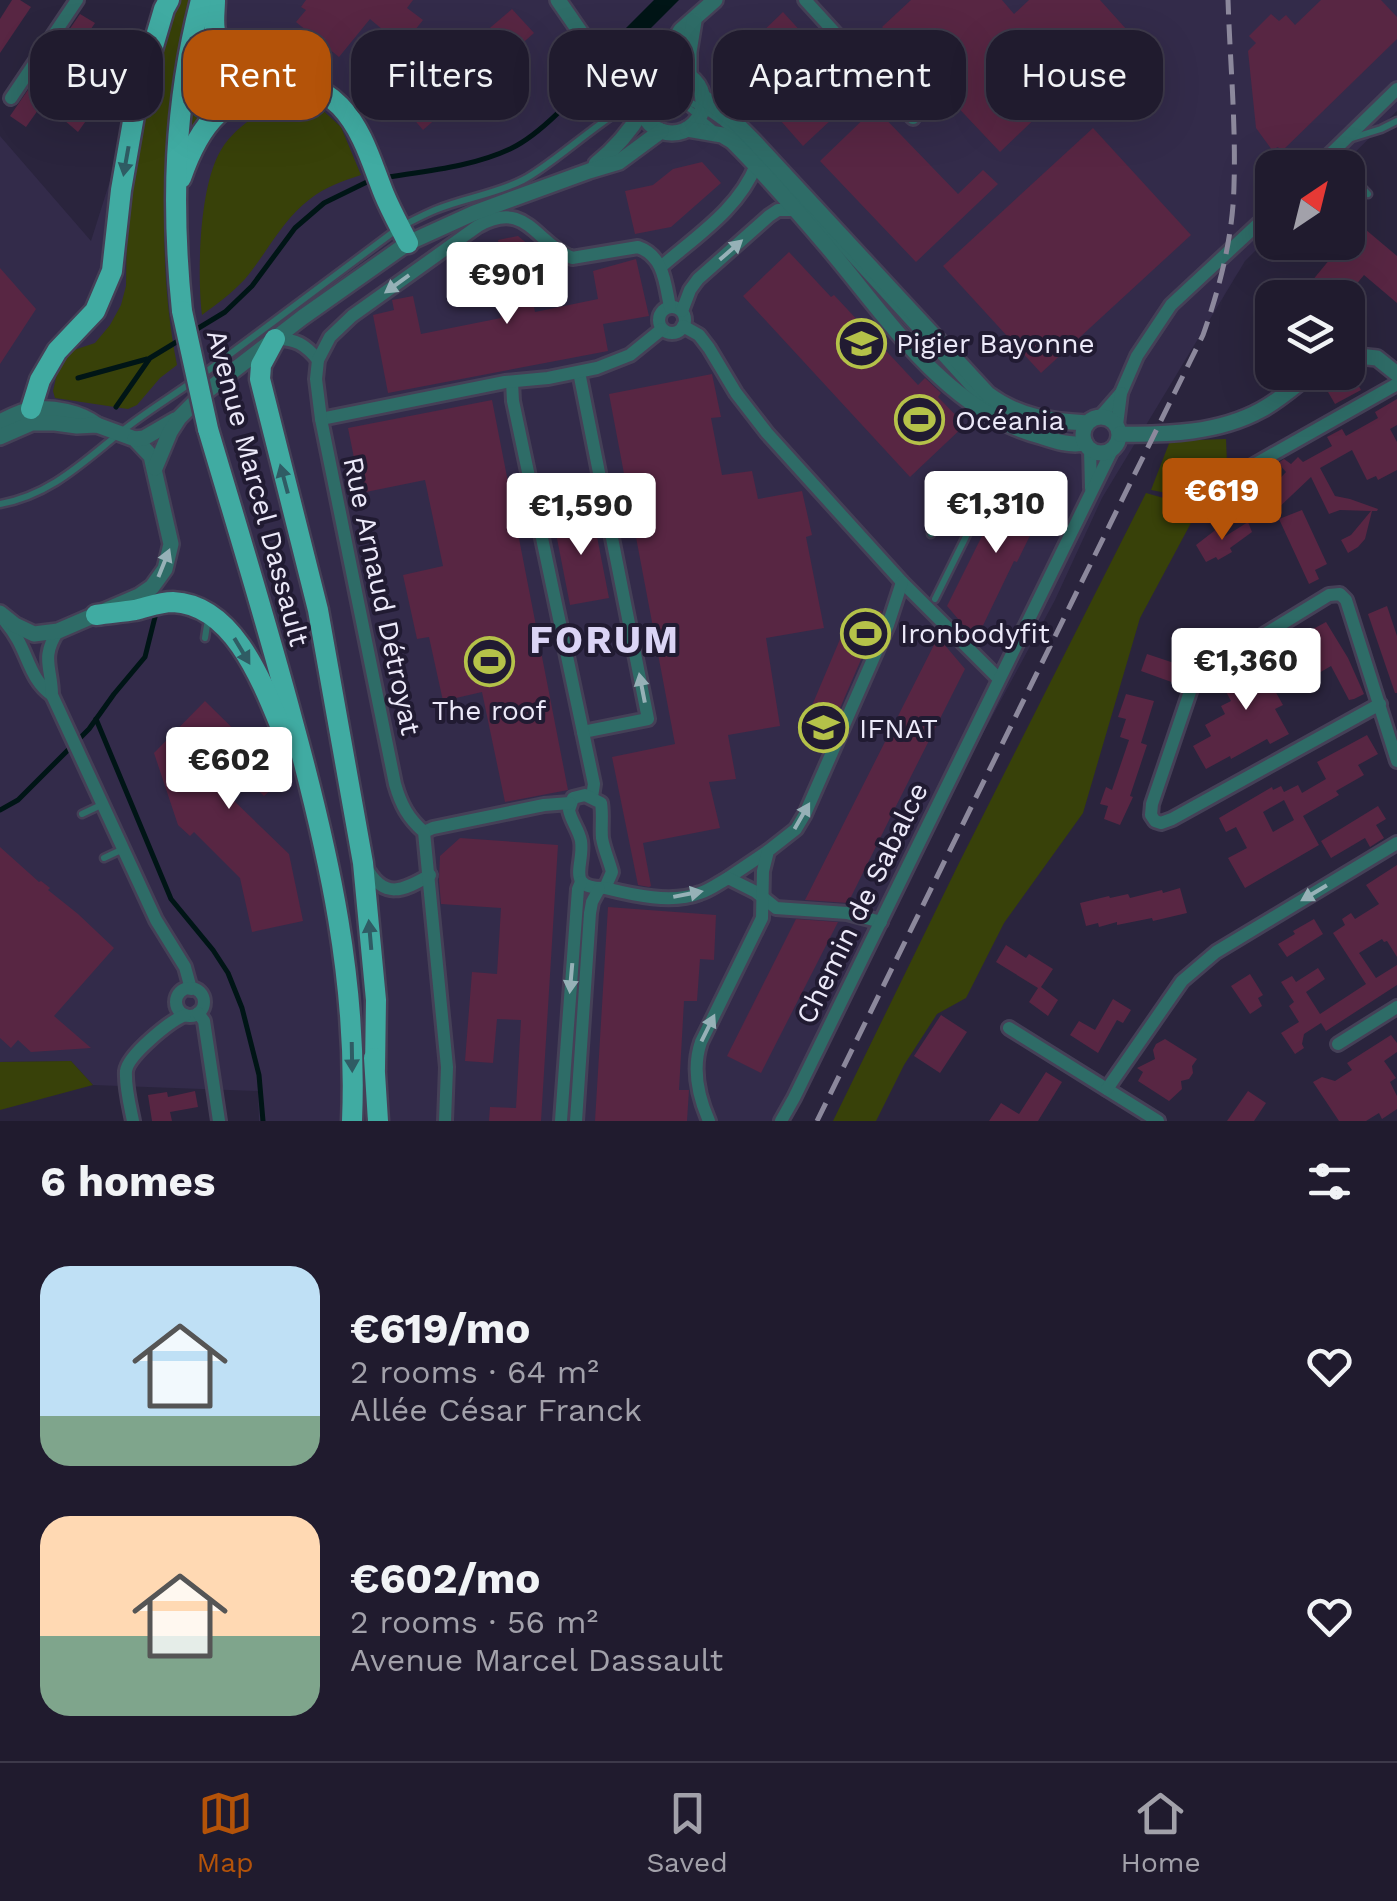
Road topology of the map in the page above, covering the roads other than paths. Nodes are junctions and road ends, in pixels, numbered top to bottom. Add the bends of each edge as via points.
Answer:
1 (76, 0) edge
2 (169, 0) edge
3 (201, 0) edge
4 (214, 0) edge
5 (558, 0) edge
6 (715, 0) edge
7 (805, 0) edge
8 (694, 21) junction
9 (215, 30) edge
10 (580, 30) edge
11 (681, 30) edge
12 (693, 30) edge
13 (832, 30) edge
14 (693, 79) edge
15 (1397, 89) edge
16 (331, 98) edge
17 (7, 100) dead end
18 (693, 110) edge
19 (697, 113) junction
20 (212, 120) edge
21 (617, 120) edge
22 (635, 120) edge
23 (649, 120) edge
24 (1397, 120) edge
25 (661, 130) junction
26 (1344, 140) junction
27 (1334, 150) edge
28 (742, 151) junction
29 (756, 166) junction
30 (589, 170) junction
31 (781, 181) junction
32 (1365, 191) edge
33 (1368, 194) dead end
34 (174, 199) junction
35 (797, 210) junction
36 (1255, 226) edge
37 (404, 235) junction
38 (662, 266) junction
39 (868, 277) junction
40 (906, 306) junction
41 (676, 309) junction
42 (683, 326) junction
43 (662, 329) junction
44 (275, 338) junction
45 (1365, 356) edge
46 (318, 360) junction
47 (580, 372) junction
48 (1397, 374) edge
49 (512, 382) junction
50 (1397, 384) edge
51 (1288, 390) edge
52 (1121, 393) junction
53 (31, 410) junction
54 (179, 418) junction
55 (320, 419) junction
56 (0, 422) edge
57 (116, 431) junction
58 (1089, 432) junction
59 (0, 437) edge
60 (1116, 437) junction
61 (1252, 466) dead end
62 (154, 468) junction
63 (994, 480) dead end
64 (1091, 491) junction
65 (0, 504) edge
66 (974, 519) junction
67 (932, 534) dead end
68 (902, 582) junction
69 (935, 599) dead end
70 (0, 613) edge
71 (209, 613) junction
72 (96, 615) junction
73 (58, 632) junction
74 (205, 638) dead end
75 (999, 679) junction
76 (52, 696) junction
77 (1380, 704) junction
78 (583, 732) junction
79 (1397, 760) edge
80 (592, 797) junction
81 (570, 803) junction
82 (102, 804) junction
83 (82, 814) dead end
84 (322, 828) junction
85 (424, 832) junction
86 (1397, 843) edge
87 (122, 849) junction
88 (768, 851) junction
89 (104, 858) dead end
90 (363, 863) junction
91 (430, 874) junction
92 (728, 878) junction
93 (581, 882) junction
94 (602, 888) junction
95 (764, 898) junction
96 (880, 922) junction
97 (340, 926) junction
98 (191, 988) junction
99 (1397, 1007) edge
100 (192, 1014) junction
101 (1009, 1028) dead end
102 (1338, 1044) dead end
103 (375, 1068) junction
104 (1108, 1089) junction
105 (133, 1121) edge
106 (219, 1121) edge
107 (352, 1121) edge
108 (378, 1121) edge
109 (445, 1121) edge
110 (561, 1121) edge
111 (576, 1121) edge
112 (709, 1121) edge
113 (780, 1121) edge
114 (1158, 1121) edge

1 - 17 street
2 -> 53 main road via 136,104 112,272 96,310 56,351
3 - 34 main road, Avenue Marcel Dassault via 190,40
4 - 9 main road
5 - 10 street
6 - 8 street
7 - 13 street
8 - 11 street
8 - 12 street
14 - 19 street
15 - 26 street
16 - 37 main road via 356,127
18 - 19 lane
19 - 25 street via 674,132
19 - 28 street
19 - 31 lane via 730,128
19 - 40 street via 734,121
20 - 34 main road
21 - 37 lane via 522,180 436,210
22 - 30 street via 617,148
23 - 25 street
24 - 26 lane
25 - 30 street via 619,162
26 - 27 street
28 - 29 street
28 - 31 lane
29 - 35 street
29 - 38 street via 723,214
30 - 37 street
31 - 39 lane
32 - 33 lane
34 - 84 main road, Avenue Marcel Dassault, bridge via 182,311 208,429
41 -> 35 street via 698,279 770,216
35 - 58 street via 961,396 1004,424 1057,442 1072,445
36 - 52 street, Chemin de Sabalce via 1171,304 1136,356
37 - 44 street
37 - 57 lane
38 - 41 street
38 -> 46 street via 638,247 572,258 520,218 486,221 339,326
39 - 40 lane
39 - 58 lane via 992,408 1070,437
40 - 58 street via 1000,403
41 - 42 street
41 - 43 street via 663,311
42 - 43 street via 674,333
42 - 68 street via 709,348 752,416
43 - 47 street via 618,362
44 - 46 street via 304,345
44 - 54 street
90 -> 44 main road via 318,610 260,379
45 - 48 street
46 - 55 street, Rue Arnaud Détroyat
47 - 49 street
78 -> 47 street via 648,718
49 - 55 street
49 - 78 street
50 - 61 street
51 - 60 street via 1228,424
52 - 58 street, Chemin de Sabalce
52 - 60 street, Chemin de Sabalce
53 - 56 street
53 - 57 street via 85,416
54 - 57 street via 144,438
54 - 62 street
55 - 85 street, Rue Arnaud Détroyat via 395,784 410,820
57 - 59 street via 32,423
57 - 62 street via 151,456
57 - 65 lane via 100,452 36,495
58 - 60 street via 1110,419
58 - 60 street via 1103,454
58 - 64 street, Chemin de Sabalce
60 - 64 street, Chemin de Sabalce
72 -> 62 street via 139,596 165,569 171,544
63 - 66 lane
64 - 75 street, Chemin de Sabalce
66 - 67 lane via 955,506
66 - 69 lane
68 - 75 street
88 -> 68 street via 805,814
70 - 73 street via 34,634
70 - 76 street via 31,672
71 - 72 main road via 168,602
71 - 74 lane
71 -> 84 main road via 250,662
72 - 73 street
73 - 76 street via 47,650
75 - 96 street, Chemin de Sabalce
76 - 82 street
77 - 77 street via 1346,600 1329,595 1196,677 1152,804 1155,821 1172,819
77 - 79 street
78 - 80 street
80 - 81 street
80 - 94 street via 601,803 612,872
81 - 85 street
81 - 93 street via 582,844
82 - 83 lane
82 - 87 street
84 - 97 main road, Avenue Marcel Dassault
85 - 91 street, Rue Arnaud Détroyat
86 -> 104 street via 1216,952 1182,982
87 - 89 lane
87 - 98 street
88 - 92 street
88 - 95 street
90 - 91 street via 373,880 394,890
103 -> 90 main road
91 - 109 street, Rue Arnaud Détroyat via 448,1067
94 -> 92 street via 688,897
92 - 95 street
93 - 94 street
93 -> 110 street
94 - 111 street via 590,912
95 - 96 street via 776,908
112 -> 95 street via 696,1054 762,918
96 - 113 street, Chemin de Sabalce
97 - 103 main road, Avenue Marcel Dassault via 359,974
97 -> 107 main road, Avenue Marcel Dassault
98 - 100 street via 204,1005
98 - 100 street via 177,997 178,1010
99 - 102 street
100 - 105 street via 129,1061
100 - 106 street via 204,1020
101 - 104 street
103 - 108 main road, Avenue Marcel Dassault
104 - 114 street

